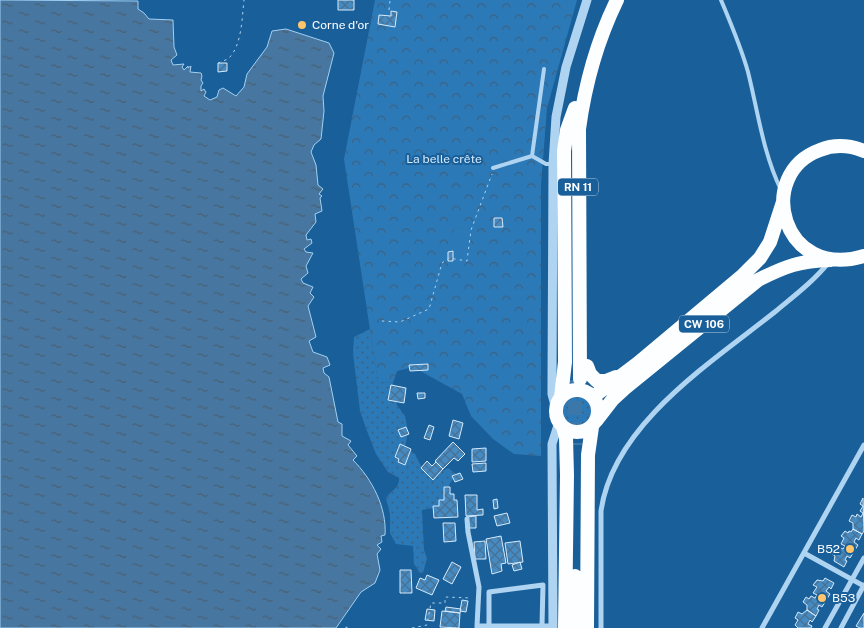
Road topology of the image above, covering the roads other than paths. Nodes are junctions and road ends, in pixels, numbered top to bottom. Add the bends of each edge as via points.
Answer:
1 (587, 0) edge
2 (721, 0) edge
3 (614, 1) edge
4 (544, 69) dead end
5 (578, 112) junction
6 (864, 150) edge
7 (532, 156) junction
8 (553, 164) junction
9 (494, 168) road end
10 (783, 198) junction
11 (864, 256) edge
12 (831, 260) junction
13 (587, 366) junction
14 (624, 374) junction
15 (577, 380) tunnel mouth
16 (590, 395) junction
17 (560, 414) junction
18 (594, 424) junction
19 (864, 445) edge
20 (467, 518) dead end
21 (804, 553) junction
22 (864, 558) edge
23 (852, 580) junction
24 (864, 586) edge
25 (542, 625) junction
26 (489, 626) junction
27 (477, 627) edge
28 (557, 627) edge
29 (575, 628) edge
30 (580, 628) edge
31 (586, 628) edge
32 (601, 628) edge
33 (762, 628) edge
34 (825, 628) edge
35 (841, 628) edge

1 - 8 street via 561,87
2 - 10 lane via 748,72 770,166
3 - 5 highway, RN 11
4 - 7 lane
5 - 13 highway via 584,132
5 - 15 highway, RN 11
5 - 17 highway via 567,130 564,151 565,362
6 - 10 highway via 829,146 812,153 799,163 789,178
7 - 8 lane
7 - 9 lane
8 - 17 street via 552,389
10 - 12 highway via 785,218 791,233 802,246
10 - 14 highway, CW 106 via 770,242 760,258
11 - 12 highway
12 - 18 highway, CW 106 via 806,261 781,268 758,280 625,388
12 - 32 street via 790,300 680,387 658,408 616,464 603,496 601,511
13 - 14 highway via 594,379 600,382
13 - 16 highway
14 - 16 highway, CW 106
16 - 17 highway via 581,390 567,393
16 - 18 highway via 598,409
17 - 18 highway via 575,432 587,430
17 - 28 highway via 566,438 567,475
18 - 31 highway via 588,455
19 - 21 street
20 - 27 street via 479,587
21 - 23 street
21 - 33 street
22 - 23 street
23 - 24 street
23 - 34 street
24 - 35 street
25 - 26 street
25 - 26 street via 542,584 489,592
25 - 28 street
26 - 27 street
29 - 30 highway via 578,445

